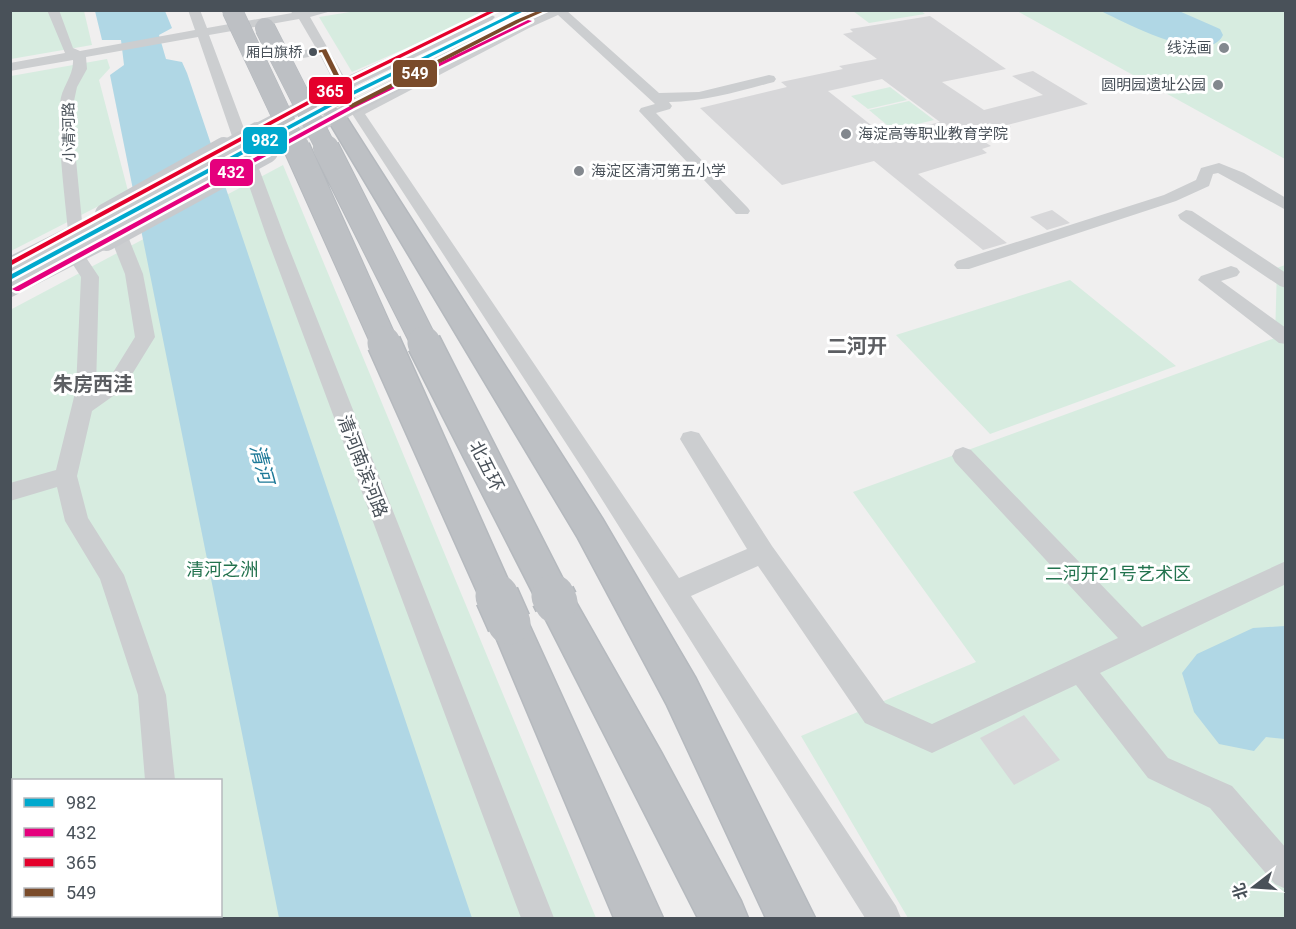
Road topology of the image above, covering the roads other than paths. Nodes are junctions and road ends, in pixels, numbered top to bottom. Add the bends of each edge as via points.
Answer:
1 (53, 10) edge
2 (194, 10) edge
3 (232, 10) edge
4 (255, 10) edge
5 (328, 10) edge
6 (503, 10) edge
7 (525, 10) edge
8 (546, 10) edge
9 (560, 11) edge
10 (301, 15) edge
11 (277, 27) dead end
12 (202, 34) junction
13 (324, 50) junction
14 (79, 55) junction
15 (292, 56) dead end
16 (10, 67) edge
17 (769, 79) dead end
18 (655, 97) junction
19 (346, 103) junction
20 (262, 141) junction
21 (1286, 205) edge
22 (742, 211) dead end
23 (1186, 215) dead end
24 (108, 229) junction
25 (76, 231) junction
26 (77, 257) junction
27 (10, 265) edge
28 (963, 265) dead end
29 (1231, 272) dead end
30 (10, 278) edge
31 (1286, 282) edge
32 (10, 291) edge
33 (1286, 338) edge
34 (82, 407) junction
35 (691, 439) dead end
36 (963, 456) dead end
37 (66, 476) junction
38 (10, 492) edge
39 (763, 553) junction
40 (1286, 572) edge
41 (674, 592) junction
42 (1139, 642) junction
43 (1080, 669) junction
44 (160, 779) edge
45 (1286, 873) edge
46 (537, 918) edge
47 (639, 918) edge
48 (724, 918) edge
49 (791, 918) edge
50 (884, 918) edge

1 - 14 street via 68,50
2 - 12 street, 清河南滨河路
3 - 47 highway, bridge via 304,162
4 - 48 highway, 北五环, bridge via 556,602
5 - 10 street
6 - 19 main road via 436,39
7 - 19 street
8 - 19 main road
9 - 18 street
9 - 19 street
10 - 11 street
10 - 12 street
10 - 13 street
12 - 14 street
12 - 46 street, 清河南滨河路 via 280,249
13 - 15 street
13 - 19 street
14 - 16 street
14 - 25 street, 小清河路 via 80,69 67,101
17 - 18 street via 701,97
18 - 22 street via 665,106 645,111
19 - 20 main road
19 - 20 main road
19 - 41 street
19 - 49 highway via 681,691
20 - 24 main road, bridge
21 - 28 street via 1219,168 1206,171 1203,183 1170,198
23 - 31 street
24 - 25 main road
24 - 26 main road
24 - 30 street
24 - 34 street via 134,274 145,337 116,384
25 - 27 main road
26 - 32 main road
26 - 34 street via 90,277
29 - 33 street via 1207,280
34 - 37 street
35 - 39 street
36 - 42 street
37 - 38 street
37 - 44 street via 77,520 111,575 152,695
39 - 41 street
39 - 43 street via 875,713 932,739
40 - 42 street
41 - 50 street
42 - 43 street
43 - 45 street via 1158,768 1221,797

